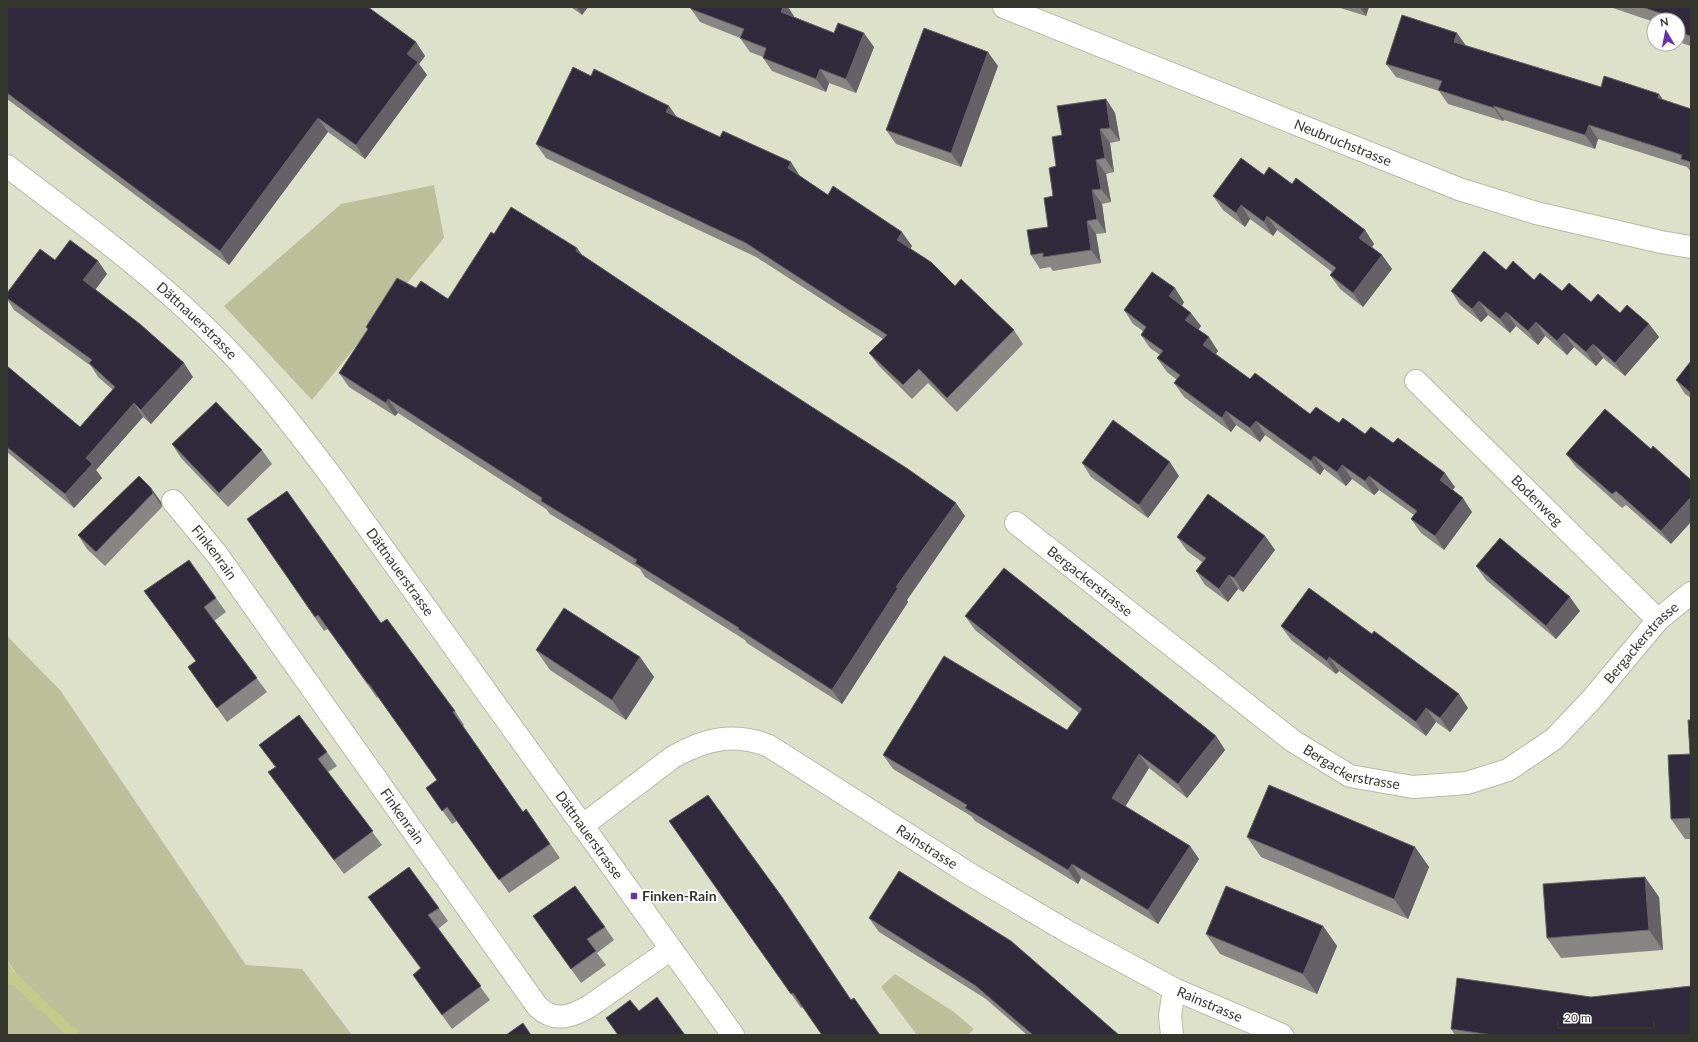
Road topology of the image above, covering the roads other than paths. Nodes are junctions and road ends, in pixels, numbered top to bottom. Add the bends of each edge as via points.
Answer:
1 (1004, 7) edge
2 (7, 166) edge
3 (1691, 247) edge
4 (1416, 381) dead end
5 (173, 501) dead end
6 (1016, 523) dead end
7 (1691, 593) edge
8 (1658, 620) junction
9 (582, 826) junction
10 (671, 949) junction
11 (1174, 989) junction
12 (733, 1035) edge
13 (1172, 1035) edge
14 (1282, 1035) edge

1 - 3 street, Neubruchstrasse via 1459,189 1536,213
2 - 9 street, Dättnauerstrasse via 118,251 181,304 223,344 260,385 329,473
4 - 8 street, Bodenweg
5 - 10 street, Finkenrain via 216,553 543,1012 560,1017 580,1012
6 - 8 street, Bergackerstrasse via 1293,742 1350,776 1413,787 1467,783 1508,770 1554,739 1592,699
7 - 8 street, Bergackerstrasse
9 - 10 street, Dättnauerstrasse
9 - 11 street, Rainstrasse via 685,750 721,739 740,738 755,741 768,746 1027,908
10 - 12 street, Dättnauerstrasse
11 - 13 street via 1170,1016
11 - 14 street, Rainstrasse

